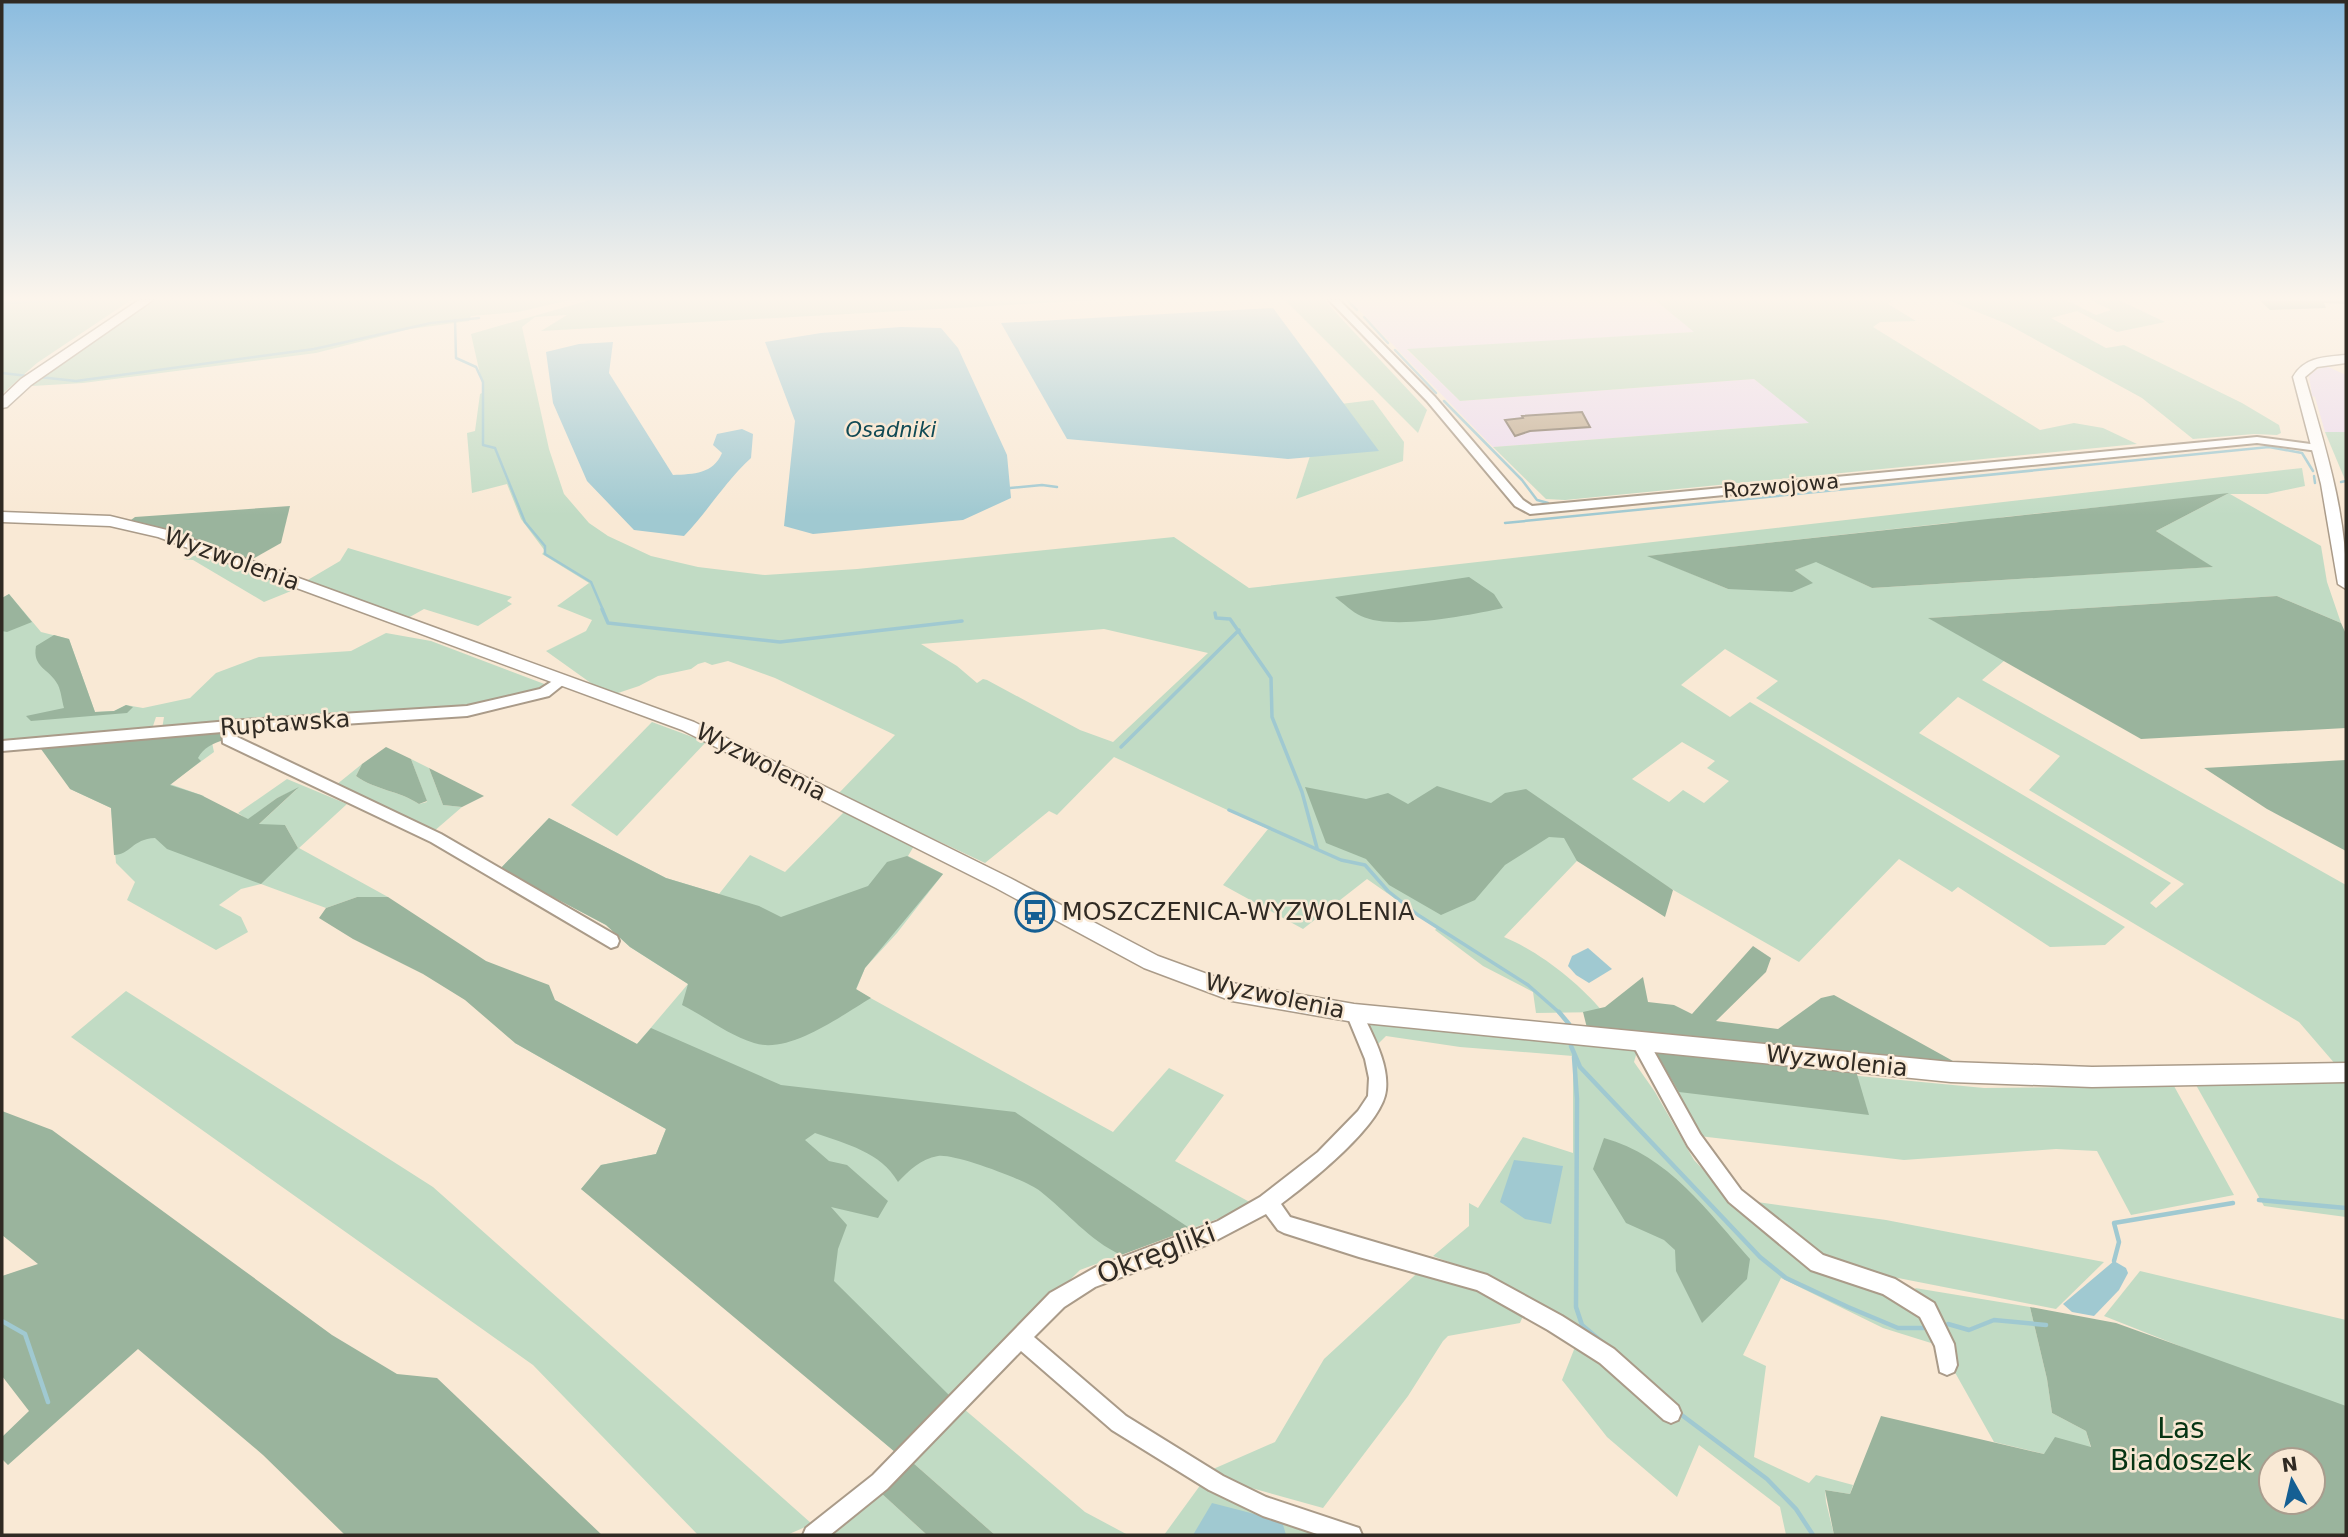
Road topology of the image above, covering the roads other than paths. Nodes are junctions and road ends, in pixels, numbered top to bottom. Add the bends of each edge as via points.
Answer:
1 (40, 372) edge
2 (1404, 372) edge
3 (2303, 372) edge
4 (2, 404) edge
5 (2318, 448) junction
6 (2, 517) edge
7 (2346, 584) edge
8 (562, 680) junction
9 (229, 726) junction
10 (2, 746) edge
11 (611, 941) dead end
12 (1354, 1013) junction
13 (1640, 1042) junction
14 (2346, 1073) edge
15 (1270, 1203) junction
16 (1020, 1338) junction
17 (1947, 1365) dead end
18 (1671, 1413) dead end
19 (813, 1535) edge
20 (1352, 1535) edge

1 - 4 street
2 - 5 street, Rozwojowa via 1530,510 2258,440
3 - 5 street via 2299,377
5 - 7 street
6 - 8 street, Wyzwolenia via 110,521 150,530
8 - 9 street, Ruptawska via 544,693 467,711
8 - 12 street, Wyzwolenia via 688,726 1178,974 1232,992
9 - 10 street, Ruptawska
9 - 11 street via 228,739 436,838
12 - 13 street, Wyzwolenia
12 - 15 street, Okręgliki via 1375,1064 1378,1084 1374,1101 1338,1144
13 - 14 street, Wyzwolenia via 2019,1076
13 - 17 street via 1695,1140 1735,1196 1818,1263 1888,1286 1927,1310 1944,1344
15 - 16 street, Okręgliki via 1203,1237 1091,1277 1057,1300
15 - 18 street via 1284,1224 1479,1282 1607,1356
16 - 19 street, Okręgliki via 880,1482
16 - 20 street via 1119,1423 1216,1483 1263,1506

